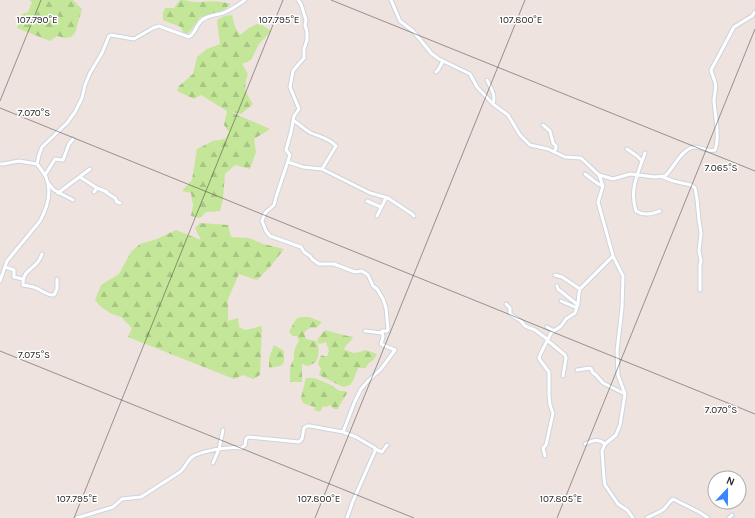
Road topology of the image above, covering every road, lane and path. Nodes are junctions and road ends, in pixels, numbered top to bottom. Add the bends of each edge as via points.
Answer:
1 (245, 0) edge
2 (298, 0) edge
3 (391, 0) edge
4 (755, 12) edge
5 (443, 61) junction
6 (436, 72) dead end
7 (488, 80) dead end
8 (493, 104) junction
9 (293, 120) junction
10 (543, 125) dead end
11 (72, 139) dead end
12 (627, 149) dead end
13 (554, 152) junction
14 (645, 154) dead end
15 (642, 161) junction
16 (288, 162) junction
17 (0, 164) edge
18 (37, 164) junction
19 (90, 169) dead end
20 (322, 169) junction
21 (585, 174) dead end
22 (637, 174) junction
23 (45, 175) junction
24 (599, 175) junction
25 (80, 177) junction
26 (663, 177) junction
27 (47, 182) junction
28 (603, 186) junction
29 (97, 188) junction
30 (94, 192) dead end
31 (58, 193) junction
32 (386, 198) junction
33 (73, 200) dead end
34 (367, 201) dead end
35 (120, 203) dead end
36 (382, 207) junction
37 (660, 211) dead end
38 (377, 216) dead end
39 (414, 216) dead end
40 (42, 254) dead end
41 (613, 256) junction
42 (5, 267) junction
43 (555, 275) dead end
44 (57, 278) dead end
45 (23, 280) junction
46 (0, 281) edge
47 (557, 286) dead end
48 (580, 289) junction
49 (700, 290) dead end
50 (561, 300) dead end
51 (506, 304) dead end
52 (577, 306) junction
53 (547, 327) dead end
54 (554, 330) junction
55 (365, 331) dead end
56 (382, 332) junction
57 (547, 339) junction
58 (578, 370) dead end
59 (563, 376) dead end
60 (625, 394) junction
61 (222, 430) dead end
62 (343, 432) junction
63 (585, 444) dead end
64 (605, 444) junction
65 (387, 445) dead end
66 (219, 449) junction
67 (375, 450) junction
68 (546, 456) dead end
69 (213, 463) dead end
70 (77, 518) edge
71 (348, 518) edge
72 (633, 518) edge
73 (647, 518) edge
74 (708, 518) edge

1 - 18 street via 227,11 206,17 189,37 159,26 134,39 108,36 75,112 42,147
2 - 9 street via 302,5 307,32 305,56 293,72 290,89 299,108
3 - 5 street via 400,21 413,31 432,54
4 - 26 street via 734,27 711,73 716,87 715,149 690,149
5 - 6 street
5 - 8 street via 470,74 477,87
7 - 8 street via 494,94
8 - 13 street via 508,114 520,135 530,145
9 - 16 street via 286,150 290,154
9 - 20 street via 336,146
10 - 13 street via 551,132 556,146
11 - 23 street via 63,160 55,159
12 - 15 street
13 - 24 street via 565,157 581,158
14 - 15 street
15 - 22 street
16 - 20 street
16 - 56 street via 274,205 265,212 262,219 267,232 270,237 301,247 319,264 334,264 355,272 363,271 368,275 386,308 388,330
17 - 18 street
18 - 23 street
19 - 25 street
20 - 32 street via 370,193
21 - 28 street
22 - 24 street via 612,179
22 - 26 street
22 - 37 street via 633,189 636,211 650,214
23 - 27 street
24 - 28 street
25 - 29 street
25 - 31 street
26 - 49 street via 695,188 701,233
27 - 31 street
27 - 42 street via 49,190 44,214
28 - 41 street via 598,202
29 - 30 street
29 - 35 street via 107,192
31 - 33 street
32 - 36 street
32 - 39 street
34 - 36 street
36 - 38 street
40 - 45 street via 38,263 27,272
41 - 48 street
41 - 60 street via 623,276 617,351 618,375
42 - 45 street via 14,270 14,277
42 - 46 street
43 - 48 street
44 - 45 street via 54,295 23,285
47 - 52 street
48 - 52 street
50 - 52 street
51 - 57 street via 510,308 510,314
52 - 54 street via 574,313
53 - 54 street
54 - 57 street
55 - 56 street
56 - 62 street via 381,344 395,351 381,370 361,389
57 - 59 street via 565,355
57 - 68 street via 539,358 549,372 550,405 553,413 546,445 543,448
58 - 60 street via 591,369 602,383
60 - 64 street via 616,435
61 - 66 street
62 - 66 street via 307,426 299,442 248,437 242,448
62 - 67 street via 367,442
63 - 64 street via 599,440
64 - 72 street via 602,451 605,485 618,504
65 - 67 street via 382,452
66 - 69 street
66 - 70 street via 193,457 182,471 143,496 122,499 113,507
67 - 71 street
73 - 74 street via 658,513 673,499

